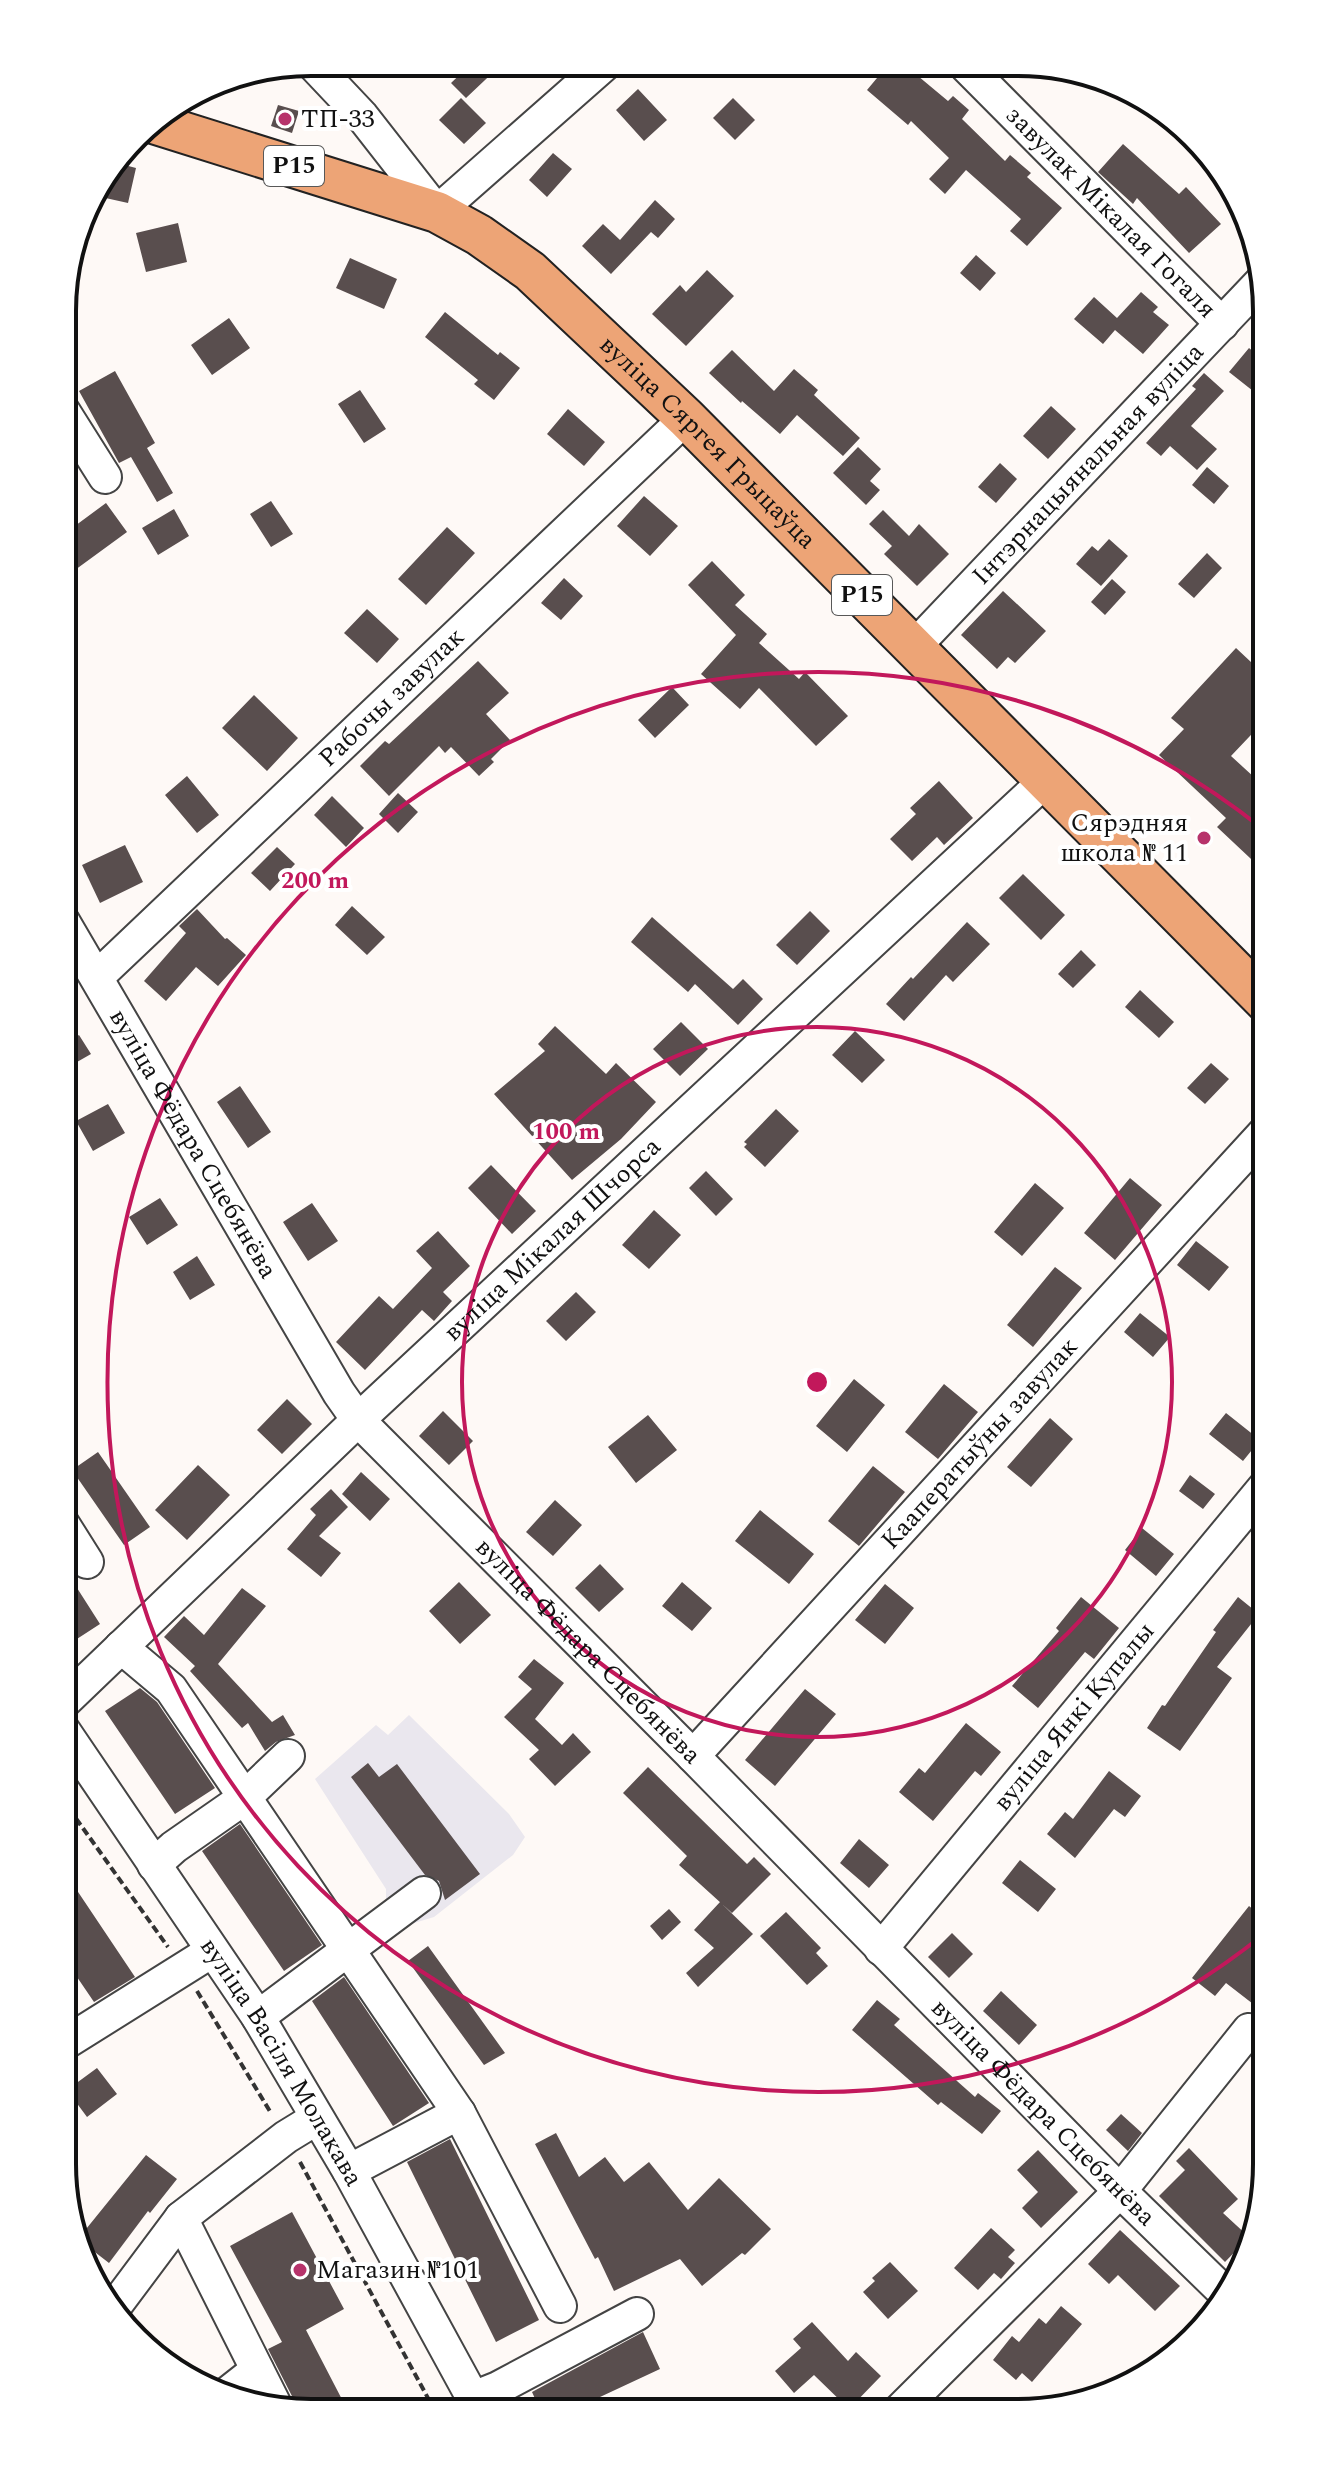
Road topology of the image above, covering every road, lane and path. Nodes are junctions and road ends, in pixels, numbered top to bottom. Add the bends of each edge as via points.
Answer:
1 (976, 76) edge
2 (325, 77) edge
3 (591, 77) edge
4 (166, 127) edge
5 (437, 212) junction
6 (1252, 292) edge
7 (1222, 324) junction
8 (686, 418) junction
9 (76, 431) edge
10 (105, 477) dead end
11 (913, 648) junction
12 (1045, 781) junction
13 (76, 942) edge
14 (97, 977) junction
15 (1253, 989) edge
16 (1253, 1146) edge
17 (358, 1420) junction
18 (1252, 1502) edge
19 (76, 1545) edge
20 (87, 1562) dead end
21 (121, 1647) junction
22 (76, 1690) edge
23 (76, 1749) edge
24 (288, 1756) dead end
25 (693, 1756) junction
26 (243, 1799) junction
27 (76, 1819) edge
28 (154, 1865) junction
29 (424, 1893) dead end
30 (881, 1949) junction
31 (348, 1950) junction
32 (212, 1951) junction
33 (184, 1970) junction
34 (258, 2017) junction
35 (1249, 2030) dead end
36 (76, 2036) edge
37 (459, 2113) junction
38 (317, 2118) junction
39 (286, 2137) junction
40 (349, 2171) junction
41 (1120, 2191) junction
42 (181, 2218) junction
43 (1218, 2286) edge
44 (120, 2300) edge
45 (560, 2306) dead end
46 (637, 2314) dead end
47 (257, 2370) junction
48 (236, 2386) edge
49 (270, 2395) edge
50 (428, 2399) edge
51 (473, 2399) edge
52 (484, 2399) edge
53 (911, 2399) edge

1 - 7 street, завулак Мікалая Гогаля
2 - 5 street, вуліца Сяргея Грыцаўца
3 - 5 street
4 - 5 main road, Р15
5 - 8 main road, вуліца Сяргея Грыцаўца / Р15 via 530,271
6 - 7 street, Інтэрнацыянальная вуліца
7 - 11 street, Інтэрнацыянальная вуліца
8 - 11 main road, вуліца Сяргея Грыцаўца / Р15
8 - 14 street, Рабочы завулак
9 - 10 street
11 - 12 main road, вуліца Сяргея Грыцаўца / Р15
12 - 15 main road, вуліца Сяргея Грыцаўца / Р15
12 - 17 street, вуліца Мікалая Шчорса
13 - 14 street, вуліца Фёдара Сцебянёва
14 - 17 street, вуліца Фёдара Сцебянёва
16 - 25 street, Кааператыўны завулак
17 - 21 street, вуліца Мікалая Шчорса
17 - 25 street, вуліца Фёдара Сцебянёва
18 - 30 street, вуліца Янкі Купалы
19 - 20 street
21 - 22 street, вуліца Мікалая Шчорса
21 - 26 street via 171,1689
23 - 28 street, вуліца Васіля Молакава
24 - 26 street
25 - 30 street, вуліца Фёдара Сцебянёва
26 - 28 street
26 - 31 street
27 - 33 path
28 - 32 street, вуліца Васіля Молакава
29 - 31 street
30 - 41 street, вуліца Фёдара Сцебянёва
31 - 34 street
31 - 37 street
32 - 33 street
32 - 34 street, вуліца Васіля Молакава
33 - 36 street
33 - 39 path
34 - 38 street, вуліца Васіля Молакава
35 - 41 street
37 - 40 street
37 - 45 street
38 - 39 street
38 - 40 street, вуліца Васіля Молакава
39 - 42 street
39 - 50 path
40 - 51 street, вуліца Васіля Молакава
41 - 43 street, вуліца Фёдара Сцебянёва
41 - 53 street
42 - 44 street
42 - 47 street
46 - 52 street
47 - 48 street
47 - 49 street

